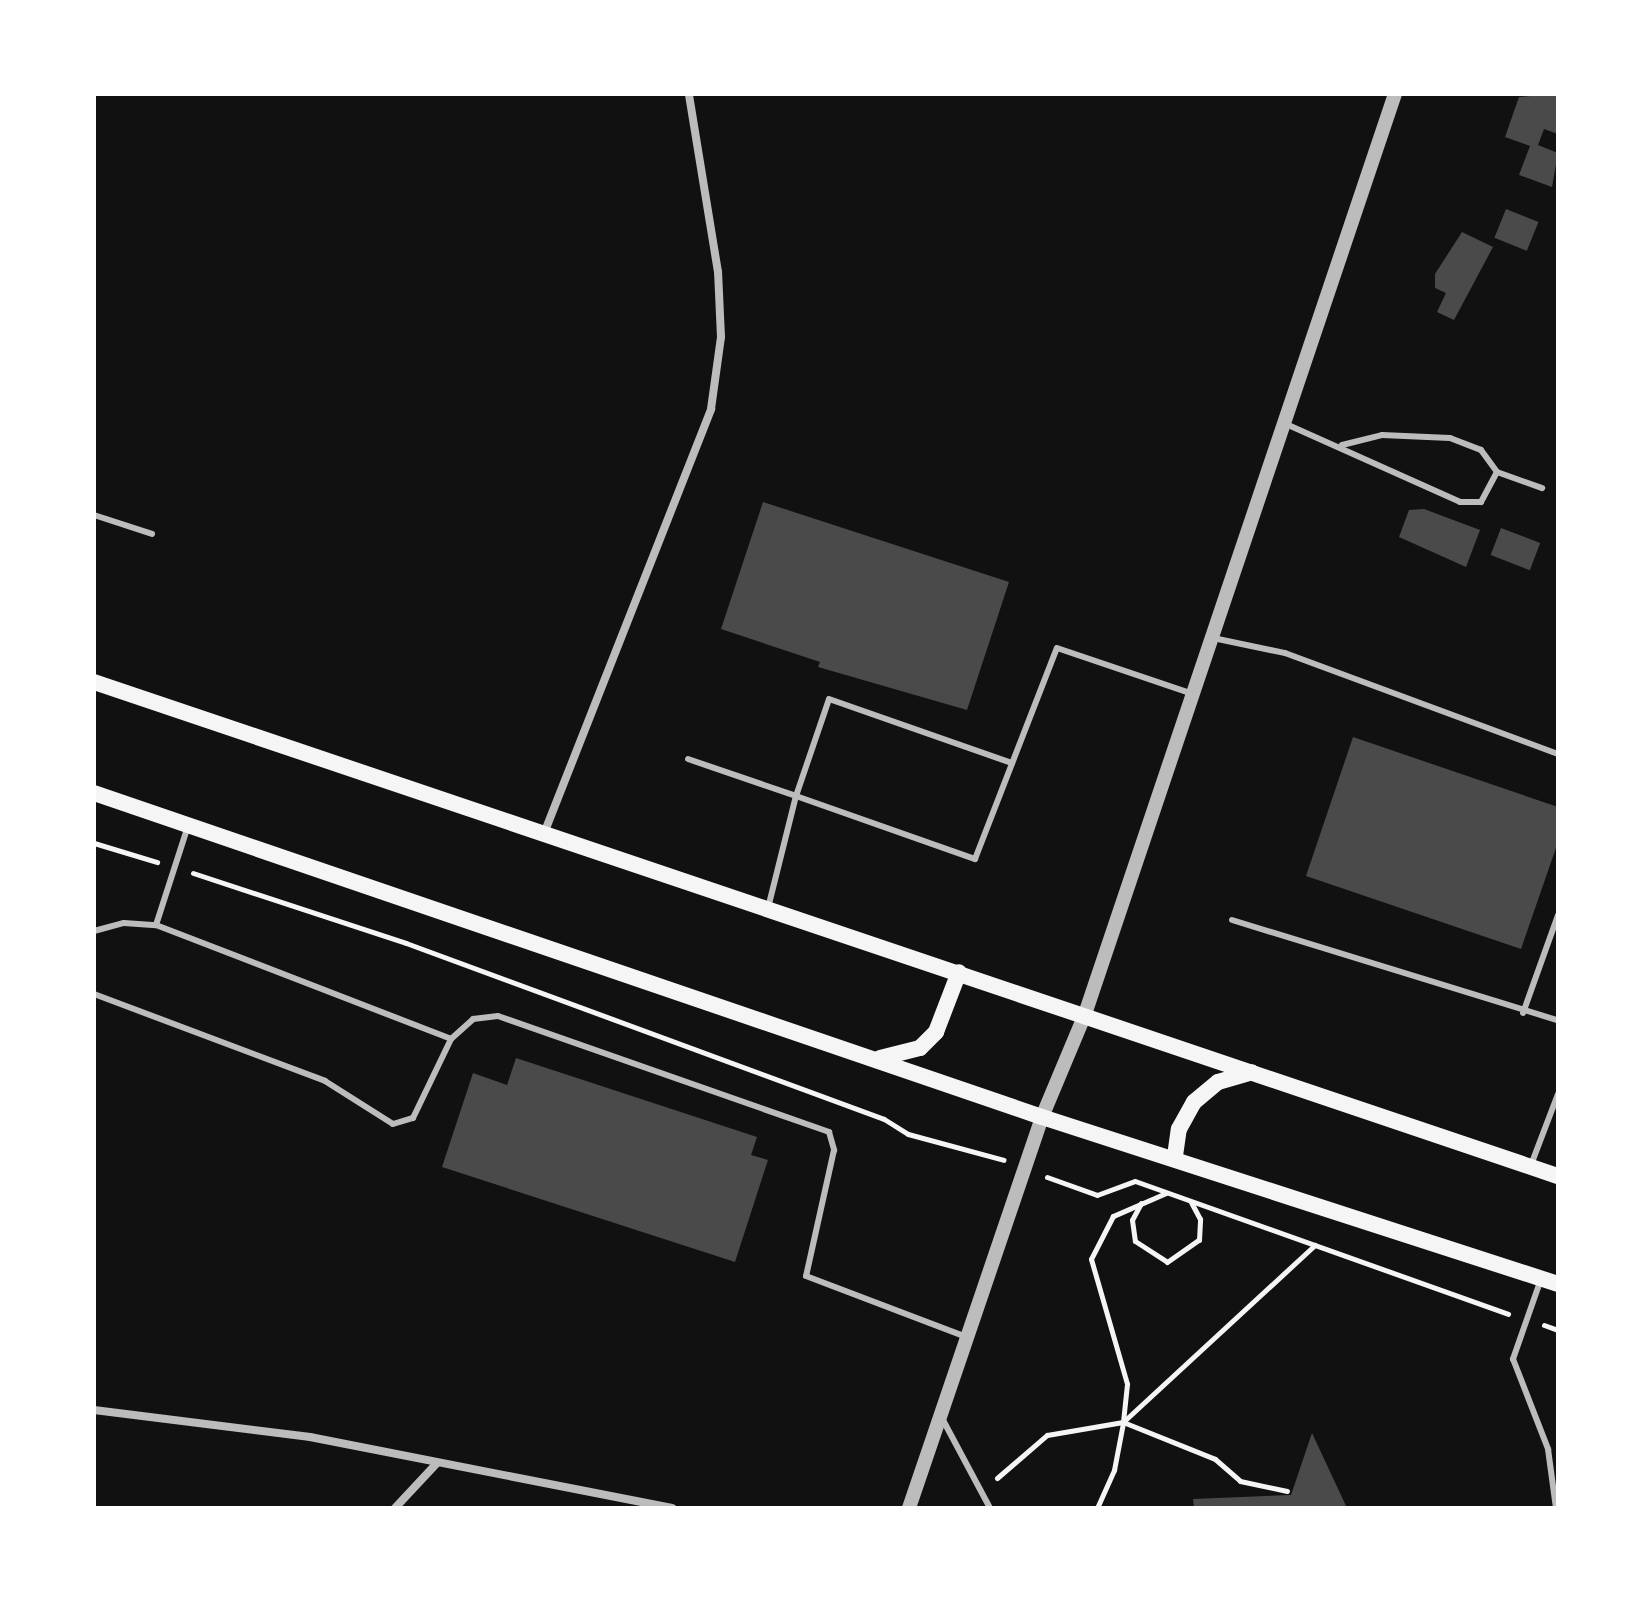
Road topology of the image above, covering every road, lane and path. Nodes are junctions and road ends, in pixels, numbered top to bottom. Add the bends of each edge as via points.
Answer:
1 (689, 94) edge
2 (1395, 94) edge
3 (1283, 423) junction
4 (1342, 445) junction
5 (1497, 472) junction
6 (1542, 488) dead end
7 (94, 515) edge
8 (152, 534) dead end
9 (1210, 638) junction
10 (94, 682) edge
11 (1190, 693) junction
12 (1558, 754) edge
13 (688, 759) dead end
14 (1012, 763) junction
15 (94, 793) edge
16 (796, 796) junction
17 (188, 826) junction
18 (543, 836) junction
19 (94, 843) edge
20 (175, 868) junction
21 (768, 908) junction
22 (1558, 915) edge
23 (1232, 920) dead end
24 (156, 925) junction
25 (94, 931) edge
26 (959, 972) junction
27 (94, 994) edge
28 (1523, 1013) junction
29 (1085, 1014) junction
30 (1558, 1020) edge
31 (451, 1039) junction
32 (874, 1059) junction
33 (1252, 1072) junction
34 (1558, 1094) edge
35 (1042, 1117) junction
36 (968, 1146) dead end
37 (1175, 1156) junction
38 (1530, 1167) junction
39 (1558, 1176) edge
40 (1084, 1190) dead end
41 (1167, 1192) junction
42 (1191, 1202) junction
43 (1142, 1203) junction
44 (1315, 1244) junction
45 (1541, 1279) junction
46 (1558, 1284) edge
47 (1526, 1320) junction
48 (1558, 1330) edge
49 (967, 1337) junction
50 (94, 1410) edge
51 (941, 1414) junction
52 (1123, 1422) junction
53 (437, 1463) junction
54 (1287, 1491) dead end
55 (988, 1506) edge
56 (395, 1508) edge
57 (672, 1508) edge
58 (909, 1508) edge
59 (1097, 1508) edge
60 (1556, 1508) edge

1 - 18 street via 718,272 721,337 711,409
2 - 3 street
3 - 4 lane
3 - 9 street
4 - 5 lane via 1382,435 1450,438 1481,450
4 - 5 lane via 1430,493 1460,502 1481,502
5 - 6 lane
7 - 8 lane
9 - 11 street
9 - 12 lane via 1285,653
10 - 18 main road
11 - 14 lane via 1057,648
11 - 29 street
13 - 16 lane
14 - 16 lane via 975,859
14 - 16 lane via 829,699
15 - 17 main road
16 - 21 lane
17 - 20 lane
17 - 32 main road
18 - 21 main road
19 - 20 path
20 - 24 lane
20 - 36 path via 421,948 884,1119 908,1134
21 - 26 main road
22 - 28 lane
23 - 28 lane
24 - 25 lane via 124,923
24 - 31 lane
26 - 29 main road
26 - 32 main road via 936,1032 920,1048
27 - 31 lane via 325,1081 406,1126
28 - 30 lane
29 - 33 main road
29 - 35 street
31 - 49 lane via 473,1019 498,1016 829,1132 834,1150 806,1276
32 - 35 main road
33 - 37 main road via 1218,1082 1194,1102 1179,1129
33 - 38 main road
34 - 38 lane
35 - 37 main road
35 - 49 street
37 - 45 main road
38 - 39 main road
40 - 41 path via 1097,1195 1135,1181
41 - 42 path
41 - 43 path
42 - 43 path via 1200,1219 1199,1240 1167,1262 1148,1256 1135,1241 1132,1220
42 - 44 path
43 - 52 path via 1113,1216 1091,1259 1127,1384
44 - 47 path
44 - 52 path
45 - 46 main road
45 - 47 lane
47 - 48 path
47 - 60 lane via 1513,1359 1548,1449
49 - 51 street
50 - 53 street via 310,1437
51 - 55 lane
51 - 58 street
52 - 54 path via 1215,1459 1240,1481
52 - 55 path via 1047,1435 1002,1467
52 - 59 path via 1114,1470
53 - 56 street
53 - 57 street

